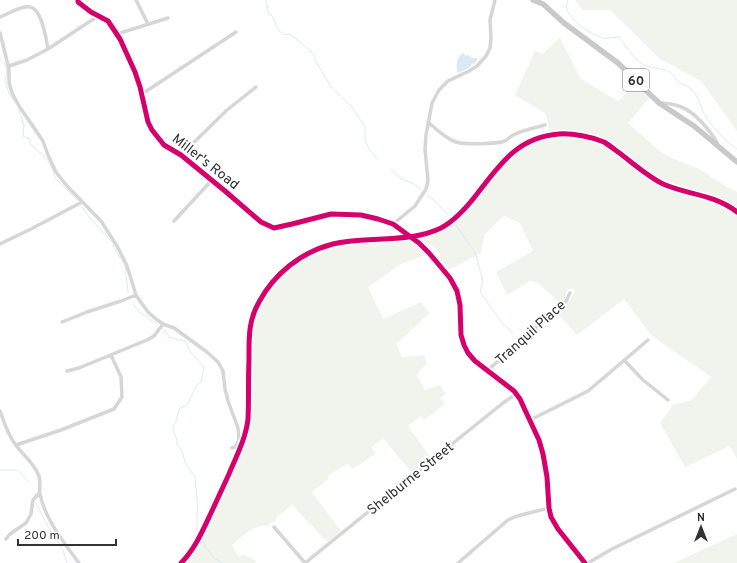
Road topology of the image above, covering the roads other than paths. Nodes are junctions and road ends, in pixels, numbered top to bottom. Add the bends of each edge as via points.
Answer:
1 (78, 0) edge
2 (136, 0) edge
3 (495, 0) edge
4 (533, 0) edge
5 (98, 16) junction
6 (0, 17) edge
7 (168, 18) dead end
8 (148, 24) junction
9 (236, 32) dead end
10 (0, 33) edge
11 (117, 34) junction
12 (48, 49) junction
13 (9, 66) junction
14 (256, 87) dead end
15 (142, 94) junction
16 (659, 103) junction
17 (428, 122) junction
18 (545, 125) dead end
19 (719, 148) junction
20 (181, 155) junction
21 (737, 162) edge
22 (212, 180) junction
23 (82, 202) junction
24 (174, 221) dead end
25 (393, 224) junction
26 (0, 244) edge
27 (570, 293) dead end
28 (136, 295) junction
29 (62, 322) dead end
30 (163, 324) junction
31 (648, 340) dead end
32 (111, 355) junction
33 (624, 360) junction
34 (67, 371) dead end
35 (488, 371) junction
36 (516, 394) junction
37 (668, 400) dead end
38 (0, 411) edge
39 (530, 420) junction
40 (16, 445) junction
41 (232, 448) dead end
42 (735, 490) dead end
43 (39, 494) junction
44 (549, 508) junction
45 (274, 527) dead end
46 (6, 538) dead end
47 (79, 563) edge
48 (305, 563) edge
49 (458, 563) edge
50 (586, 563) edge

1 - 5 street, Miller's Road
2 - 8 street
3 - 17 street via 490,20 490,48 486,56 477,66 448,81 439,90 432,103
4 - 16 main road, 60 via 543,4 618,63
5 - 11 street, Miller's Road via 108,21
5 - 12 street
6 - 12 street via 21,8 30,7 36,10 42,20
7 - 8 street
8 - 11 street
9 - 15 street
10 - 13 street
11 - 15 street, Miller's Road
12 - 13 street
13 - 23 street via 12,93 44,141 56,172
14 - 20 street via 227,110
15 - 20 street, Miller's Road via 152,130 164,145
16 - 19 main road, 60 via 694,126
16 - 19 street via 670,103 696,116 716,139
17 - 18 street via 445,136 462,143 498,143 526,129
17 - 25 street via 426,189 415,206
19 - 21 main road, 60
20 - 22 street, Miller's Road
22 - 24 street
22 - 25 street, Miller's Road via 262,222 274,228 331,214 361,215
23 - 26 street
23 - 28 street via 101,221 117,246 127,266
25 - 35 street via 424,248 452,281 459,298 464,346 471,357
27 - 35 street, Tranquil Place via 566,300
28 - 29 street
28 - 30 street via 148,312
30 - 32 street via 150,339
30 - 41 street via 174,328 218,362 238,428 239,440 235,448
31 - 33 street
32 - 34 street
32 - 40 street via 120,377 122,397 114,409
33 - 37 street
33 - 39 street via 588,391
35 - 36 street
36 - 39 street
36 - 48 street, Shelburne Street
38 - 40 street
39 - 44 street via 545,462
40 - 43 street via 31,462 39,477
42 - 50 street
43 - 46 street via 33,500 31,514 26,523
43 - 47 street via 50,520
44 - 49 street via 508,520
44 - 50 street via 555,525
45 - 48 street

